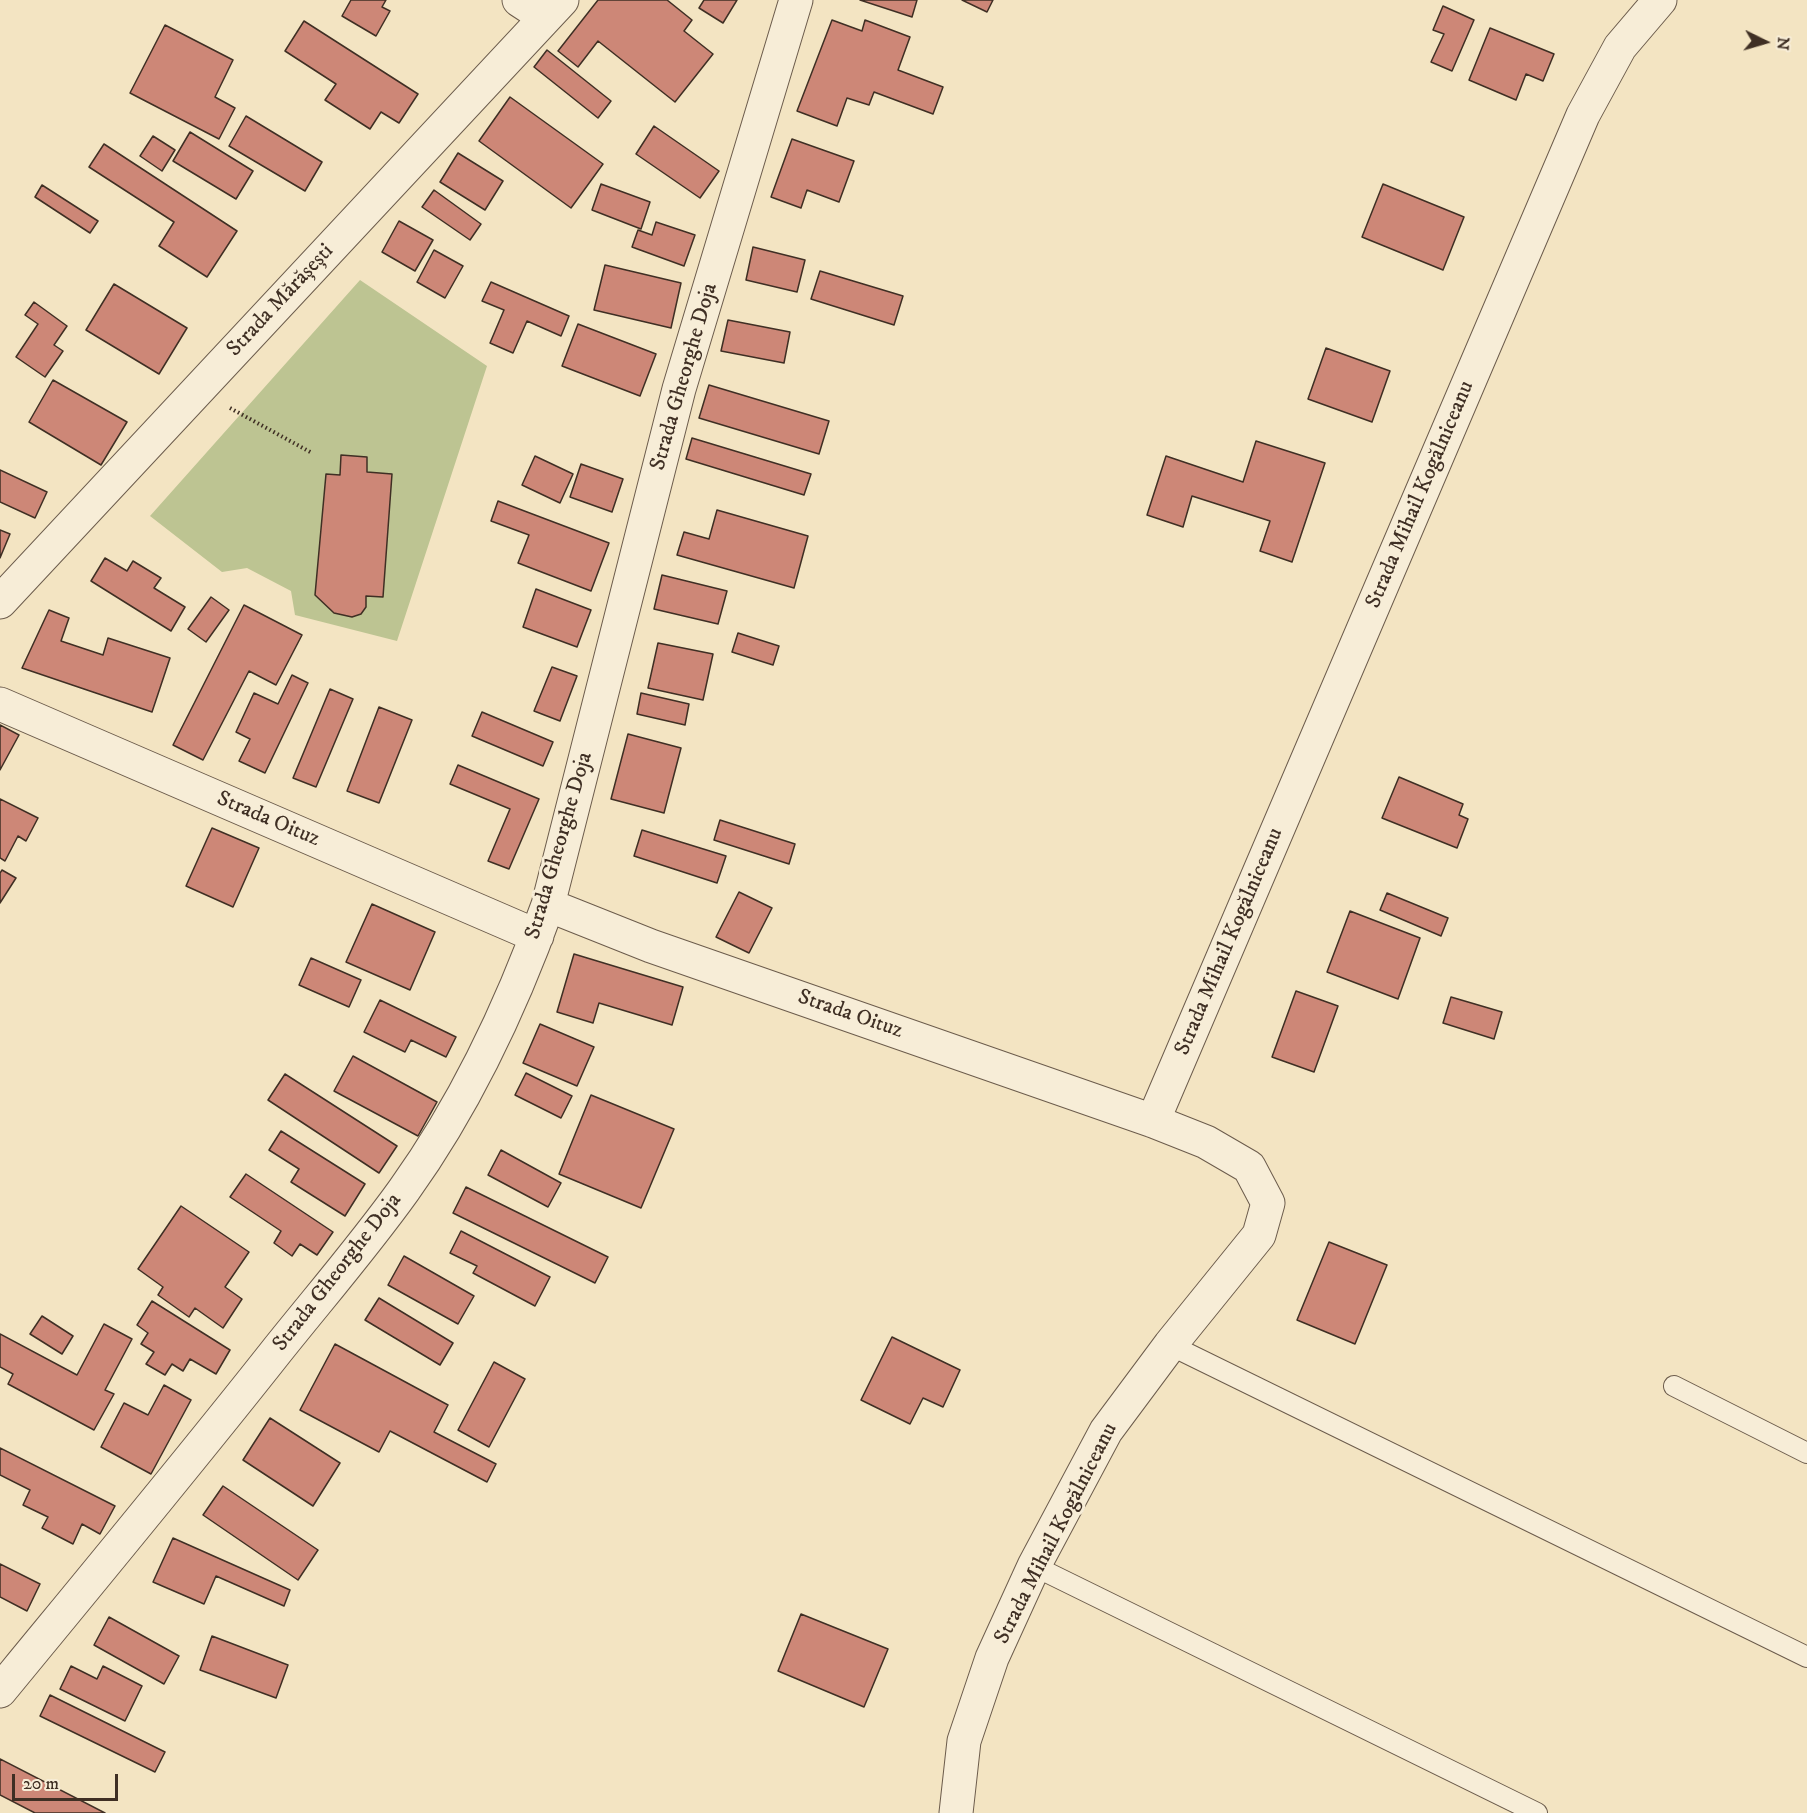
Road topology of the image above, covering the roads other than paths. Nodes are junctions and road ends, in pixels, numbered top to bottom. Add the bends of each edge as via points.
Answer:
1 (796, 0) edge
2 (1660, 0) edge
3 (542, 6) edge
4 (0, 602) edge
5 (0, 704) edge
6 (548, 905) junction
7 (537, 936) junction
8 (1153, 1121) junction
9 (1170, 1345) junction
10 (1674, 1386) dead end
11 (1807, 1453) edge
12 (1034, 1566) junction
13 (1807, 1657) edge
14 (0, 1691) edge
15 (956, 1813) edge
16 (1537, 1813) edge

1 - 6 street, Strada Gheorghe Doja via 679,389
2 - 8 street, Strada Mihail Kogălniceanu via 1620,47 1583,115
3 - 4 street, Strada Mărășești via 198,390
5 - 7 street, Strada Oituz
6 - 7 street, Strada Gheorghe Doja
6 - 8 street, Strada Oituz via 651,946
7 - 14 street, Strada Gheorghe Doja via 466,1087 404,1190
8 - 9 street, Strada Mihail Kogălniceanu via 1206,1142 1249,1167 1268,1203 1259,1235
9 - 12 street, Strada Mihail Kogălniceanu via 1107,1431
9 - 13 lane
10 - 11 lane
12 - 15 street, Strada Mihail Kogălniceanu via 992,1658 964,1742
12 - 16 lane

